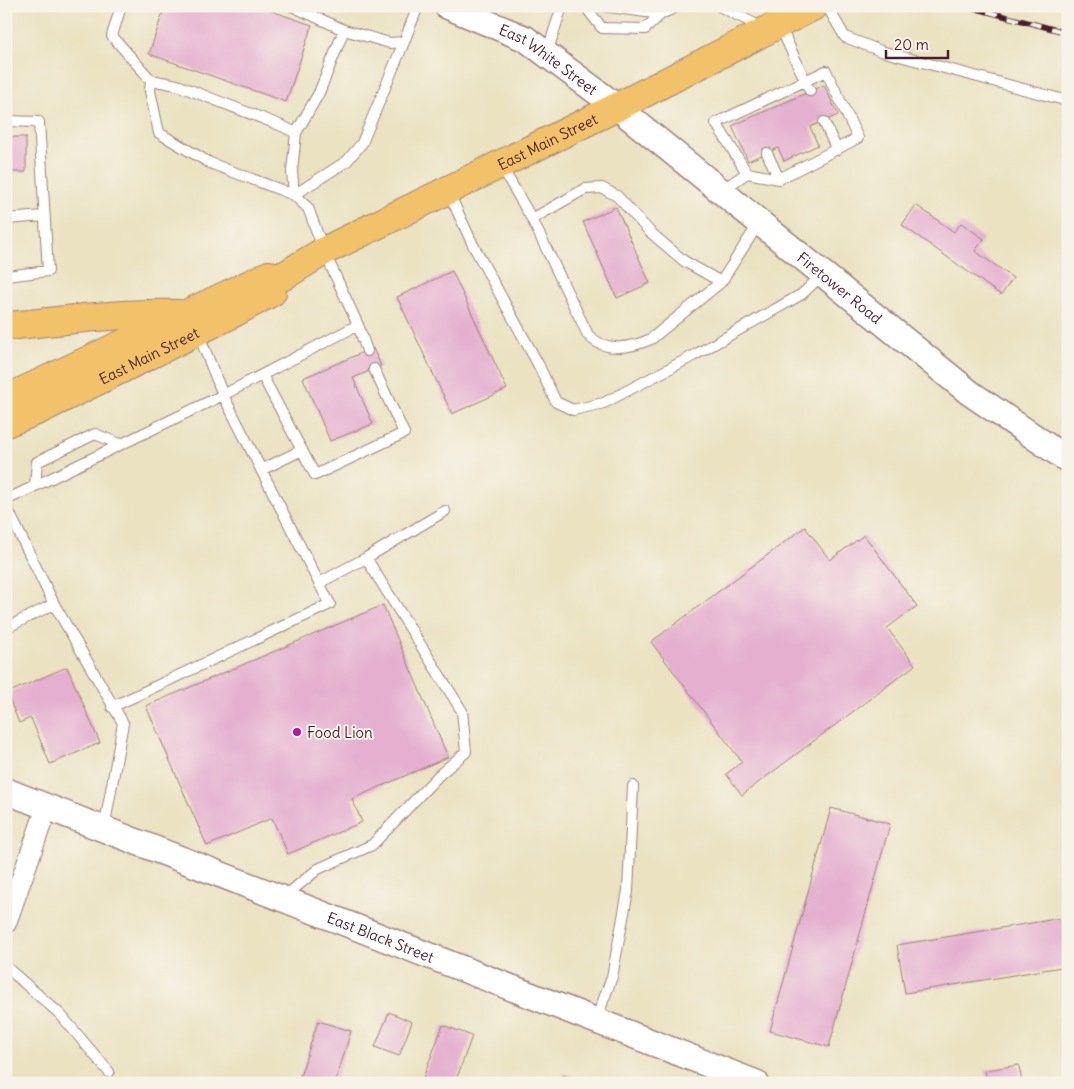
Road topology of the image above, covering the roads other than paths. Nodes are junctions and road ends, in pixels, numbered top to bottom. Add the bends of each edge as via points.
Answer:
1 (121, 6) edge
2 (292, 6) edge
3 (418, 6) edge
4 (447, 6) edge
5 (562, 6) edge
6 (585, 6) edge
7 (602, 6) edge
8 (679, 6) edge
9 (719, 6) edge
10 (814, 6) edge
11 (827, 6) edge
12 (476, 12) edge
13 (661, 14) junction
14 (773, 27) junction
15 (344, 30) junction
16 (404, 42) junction
17 (546, 55) junction
18 (151, 80) junction
19 (805, 81) junction
20 (810, 91) dead end
21 (1068, 101) edge
22 (617, 106) junction
23 (6, 121) edge
24 (824, 122) dead end
25 (296, 133) junction
26 (837, 150) junction
27 (767, 153) dead end
28 (500, 164) junction
29 (747, 173) junction
30 (779, 179) junction
31 (447, 190) junction
32 (721, 191) junction
33 (294, 195) junction
34 (44, 216) junction
35 (6, 219) edge
36 (532, 219) junction
37 (760, 222) junction
38 (324, 251) junction
39 (823, 274) junction
40 (6, 276) edge
41 (721, 282) junction
42 (193, 323) junction
43 (358, 325) junction
44 (6, 326) edge
45 (367, 351) dead end
46 (94, 369) junction
47 (374, 369) dead end
48 (262, 375) junction
49 (223, 395) junction
50 (6, 399) edge
51 (6, 423) edge
52 (120, 444) junction
53 (302, 450) junction
54 (1068, 460) edge
55 (261, 470) junction
56 (35, 486) junction
57 (6, 500) edge
58 (6, 506) edge
59 (445, 511) dead end
60 (366, 558) junction
61 (319, 582) junction
62 (54, 604) junction
63 (6, 628) edge
64 (112, 707) junction
65 (633, 786) dead end
66 (6, 791) edge
67 (47, 807) junction
68 (104, 829) junction
69 (282, 898) junction
70 (6, 922) edge
71 (6, 967) edge
72 (596, 1020) junction
73 (109, 1072) dead end
74 (756, 1083) edge

1 - 18 lane via 112,36
2 - 15 lane
3 - 16 lane
4 - 12 street, East White Street
5 - 17 lane
6 - 13 lane via 602,28 645,29
7 - 13 lane
8 - 13 lane
9 - 14 lane
10 - 14 highway, East Main Street
11 - 21 lane via 845,37 881,51
12 - 17 street, East White Street via 526,39
14 - 19 lane
14 - 22 highway, East Main Street
15 - 16 lane via 390,43
15 - 25 lane via 319,93
16 - 33 lane via 362,142 346,161
17 - 22 street, East White Street
18 - 25 lane via 177,85
18 - 33 lane via 150,92 159,133 210,163
19 - 20 lane
19 - 26 lane via 826,70 858,138
19 - 29 lane via 749,113 716,123
22 - 28 highway, East Main Street
22 - 32 street, Firetower Road
23 - 34 lane via 39,122
24 - 26 lane
25 - 33 lane via 292,171
26 - 30 lane
27 - 30 lane
28 - 31 highway, East Main Street
28 - 36 lane
29 - 30 lane
29 - 32 lane
31 - 38 highway, East Main Street
31 - 39 lane via 556,402 573,410 604,402 694,356 802,294
32 - 37 street, Firetower Road
33 - 38 lane via 308,208
34 - 35 lane
34 - 40 lane via 48,272
36 - 41 lane via 585,189 602,188 617,196 650,232 684,261
36 - 41 lane via 588,335 595,342 624,347 651,339
37 - 39 street, Firetower Road
37 - 41 lane
38 - 42 highway, East Main Street via 282,277 269,275 224,296
38 - 43 lane
39 - 54 street, Firetower Road via 970,393
42 - 44 highway via 165,313
42 - 46 highway, East Main Street
42 - 49 lane
43 - 45 lane
43 - 48 lane
46 - 50 highway, East Main Street via 45,382
46 - 51 highway, East Main Street via 39,410
47 - 53 lane via 404,433 316,475
48 - 49 lane
48 - 53 lane
49 - 52 lane
49 - 55 lane
52 - 56 lane
52 - 56 lane via 96,434 37,462
53 - 55 lane
55 - 61 lane
56 - 57 lane
58 - 62 lane
59 - 60 lane
60 - 61 lane
60 - 69 lane via 462,711 466,752 372,845 318,870
61 - 64 lane via 330,604
62 - 63 lane
62 - 64 lane
64 - 68 lane via 122,723
65 - 72 lane via 628,892 612,978
66 - 67 street, East Black Street
67 - 68 street, East Black Street
67 - 70 street
68 - 69 street, East Black Street
69 - 72 street, East Black Street
71 - 73 lane via 60,1014
72 - 74 street, East Black Street

